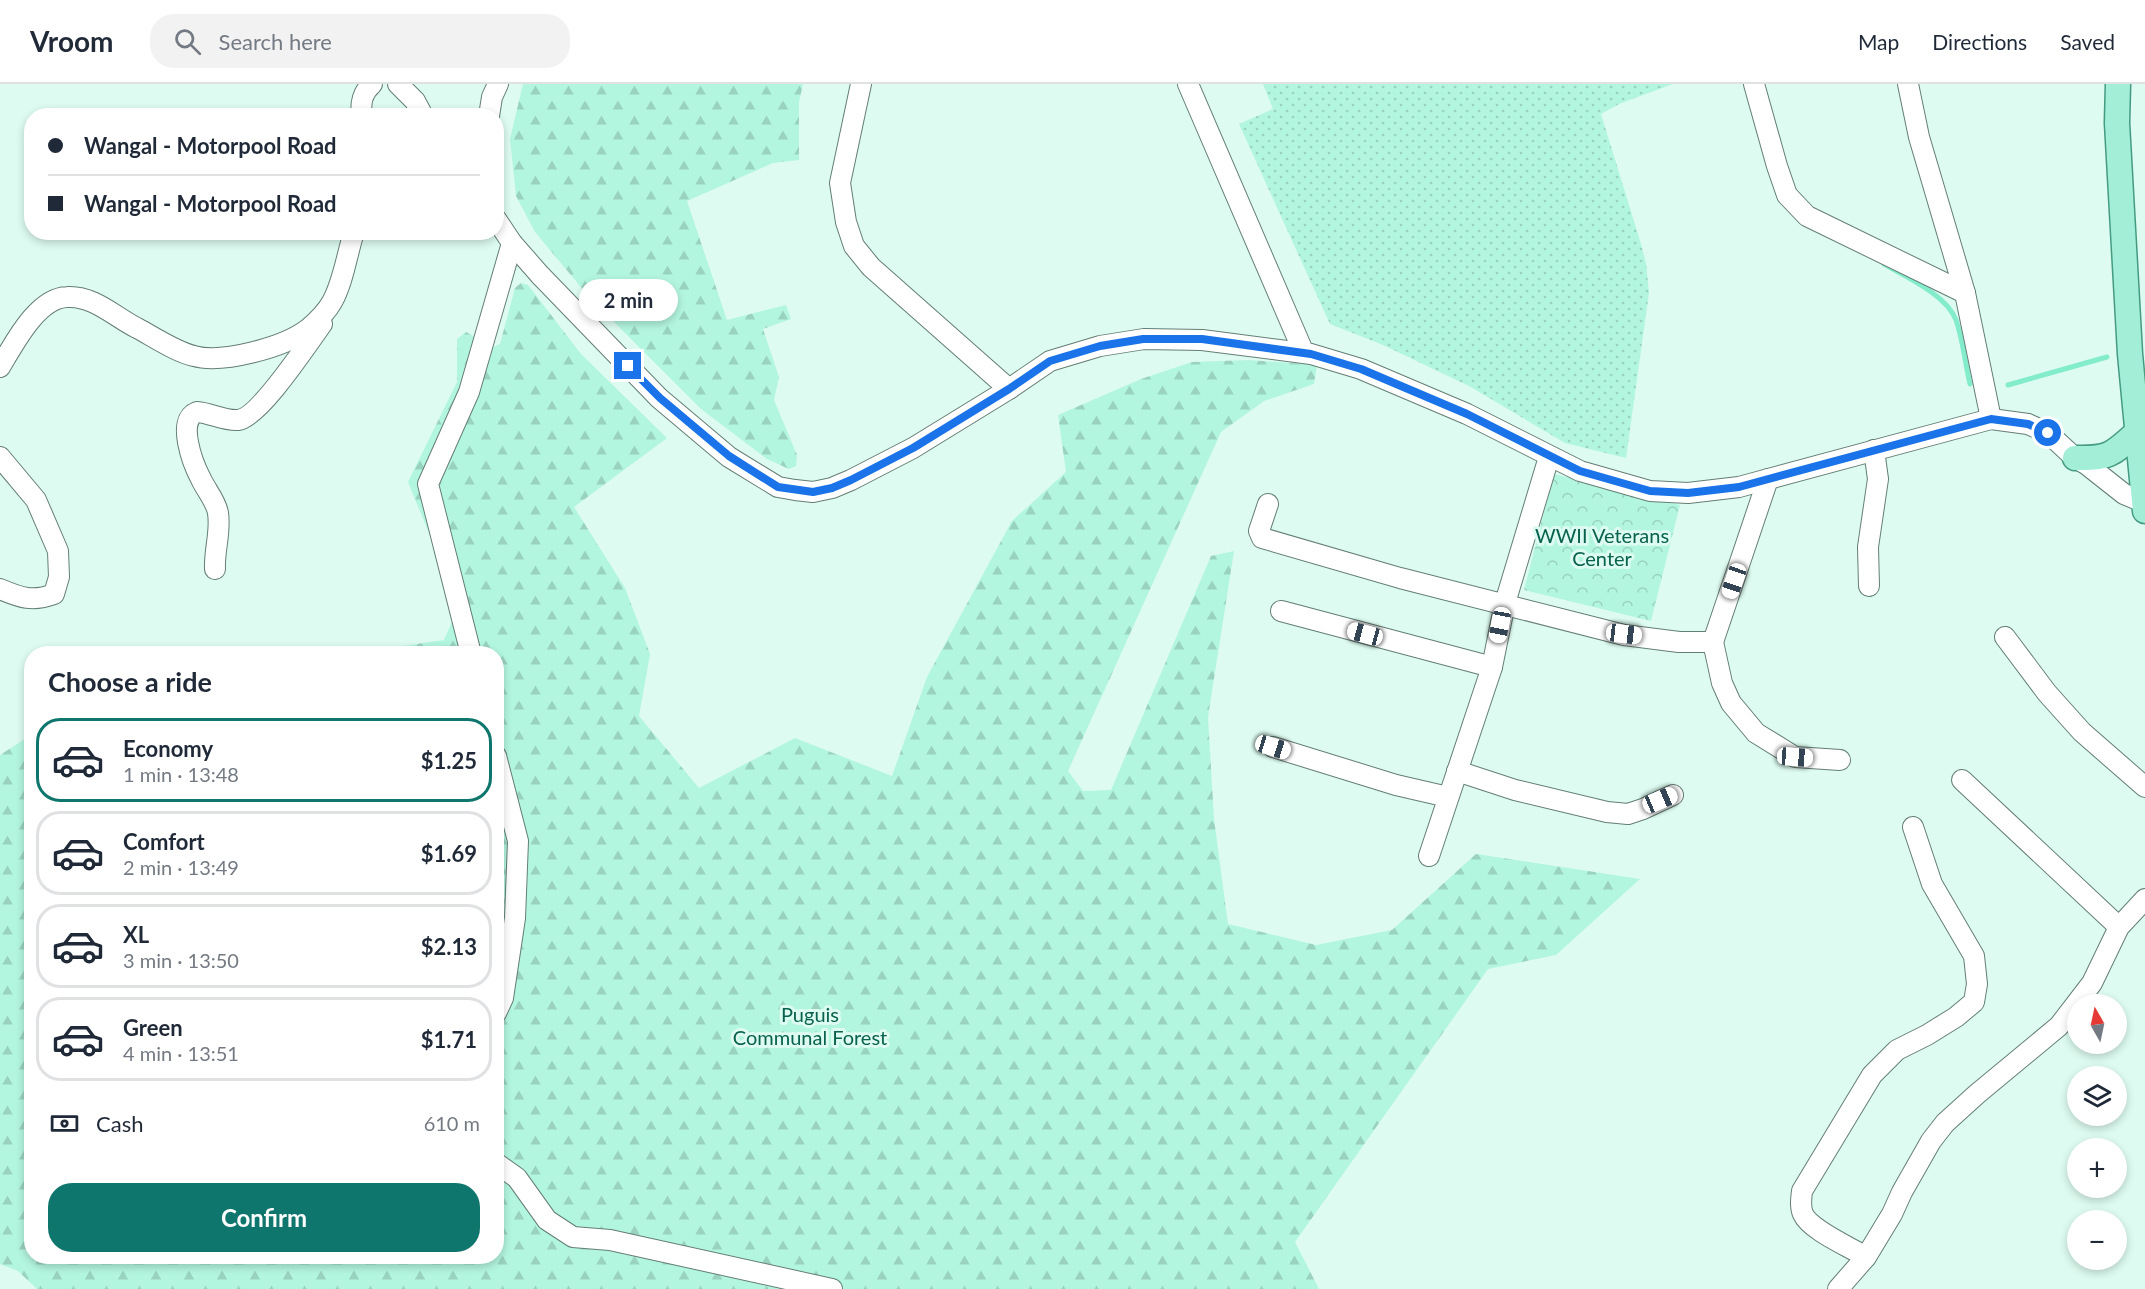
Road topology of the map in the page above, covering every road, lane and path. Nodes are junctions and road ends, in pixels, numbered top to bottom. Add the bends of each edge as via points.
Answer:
1 (372, 84) edge
2 (398, 84) edge
3 (498, 84) edge
4 (861, 84) edge
5 (1188, 84) edge
6 (1754, 84) edge
7 (1908, 84) edge
8 (2118, 84) edge
9 (362, 108) edge
10 (419, 108) edge
11 (490, 108) edge
12 (504, 231) edge
13 (352, 240) edge
14 (512, 243) junction
15 (1965, 293) junction
16 (332, 303) junction
17 (1303, 351) junction
18 (0, 367) edge
19 (1009, 389) junction
20 (1991, 419) junction
21 (2136, 433) junction
22 (1874, 450) junction
23 (0, 457) edge
24 (1549, 457) junction
25 (2075, 458) junction
26 (1768, 479) junction
27 (1268, 504) dead end
28 (2144, 507) edge
29 (215, 569) dead end
30 (1869, 586) dead end
31 (0, 589) edge
32 (1505, 603) junction
33 (1281, 611) dead end
34 (2005, 637) dead end
35 (1713, 642) junction
36 (469, 646) edge
37 (1492, 667) junction
38 (1273, 747) dead end
39 (1840, 760) dead end
40 (1457, 771) junction
41 (1962, 780) dead end
42 (2145, 786) edge
43 (504, 787) edge
44 (1673, 795) dead end
45 (1448, 797) junction
46 (1913, 827) dead end
47 (1430, 856) dead end
48 (2145, 899) edge
49 (2119, 927) junction
50 (504, 991) edge
51 (504, 1169) edge
52 (1866, 1257) junction
53 (832, 1289) edge
54 (1838, 1289) edge

1 - 9 street via 366,90
2 - 10 street
3 - 11 street
4 - 19 street via 840,183 854,246 871,267
5 - 17 street
6 - 15 street via 1787,195 1807,216
7 - 15 street via 1919,137
8 - 21 main road via 2117,123
12 - 14 street
13 - 16 street
14 - 19 street via 660,398 729,456 778,487 813,492 851,480 913,448
14 - 36 street via 469,392 428,484
15 - 20 street
16 - 18 street via 308,329 284,342 216,359 193,356 91,301 66,296 45,304 19,335
16 - 29 street via 304,349 247,417 239,420 197,412 188,419 187,438 193,461 217,509
17 - 19 street via 1202,339 1143,339 1100,346 1050,361
17 - 24 street via 1361,369 1467,414
20 - 22 street
20 - 25 street via 2038,428
21 - 25 main road via 2108,456
21 - 28 main road
22 - 26 street
22 - 30 street via 1878,479 1868,547
23 - 31 street via 36,501 58,551 59,578 54,594 38,600
24 - 26 street via 1580,471 1650,491 1688,493
24 - 32 street
25 - 28 street
26 - 35 street
27 - 32 street via 1259,531 1262,538
32 - 35 street via 1624,634 1679,642
32 - 37 street
33 - 37 street
34 - 42 street via 2082,732
35 - 39 street via 1731,703 1756,733 1795,757
37 - 40 street
38 - 45 street via 1396,786
40 - 44 street via 1515,790 1607,812 1628,814
40 - 45 street
41 - 49 street
43 - 50 street via 518,841 515,918
45 - 47 street
46 - 52 street via 1932,884 1974,956 1977,984 1974,1002 1956,1017 1898,1050 1872,1075 1802,1191 1803,1214 1810,1224
48 - 49 street
49 - 52 street via 2092,983 2059,1026 1977,1094 1931,1141
51 - 53 street via 517,1178 547,1220 573,1236 610,1240
52 - 54 street

